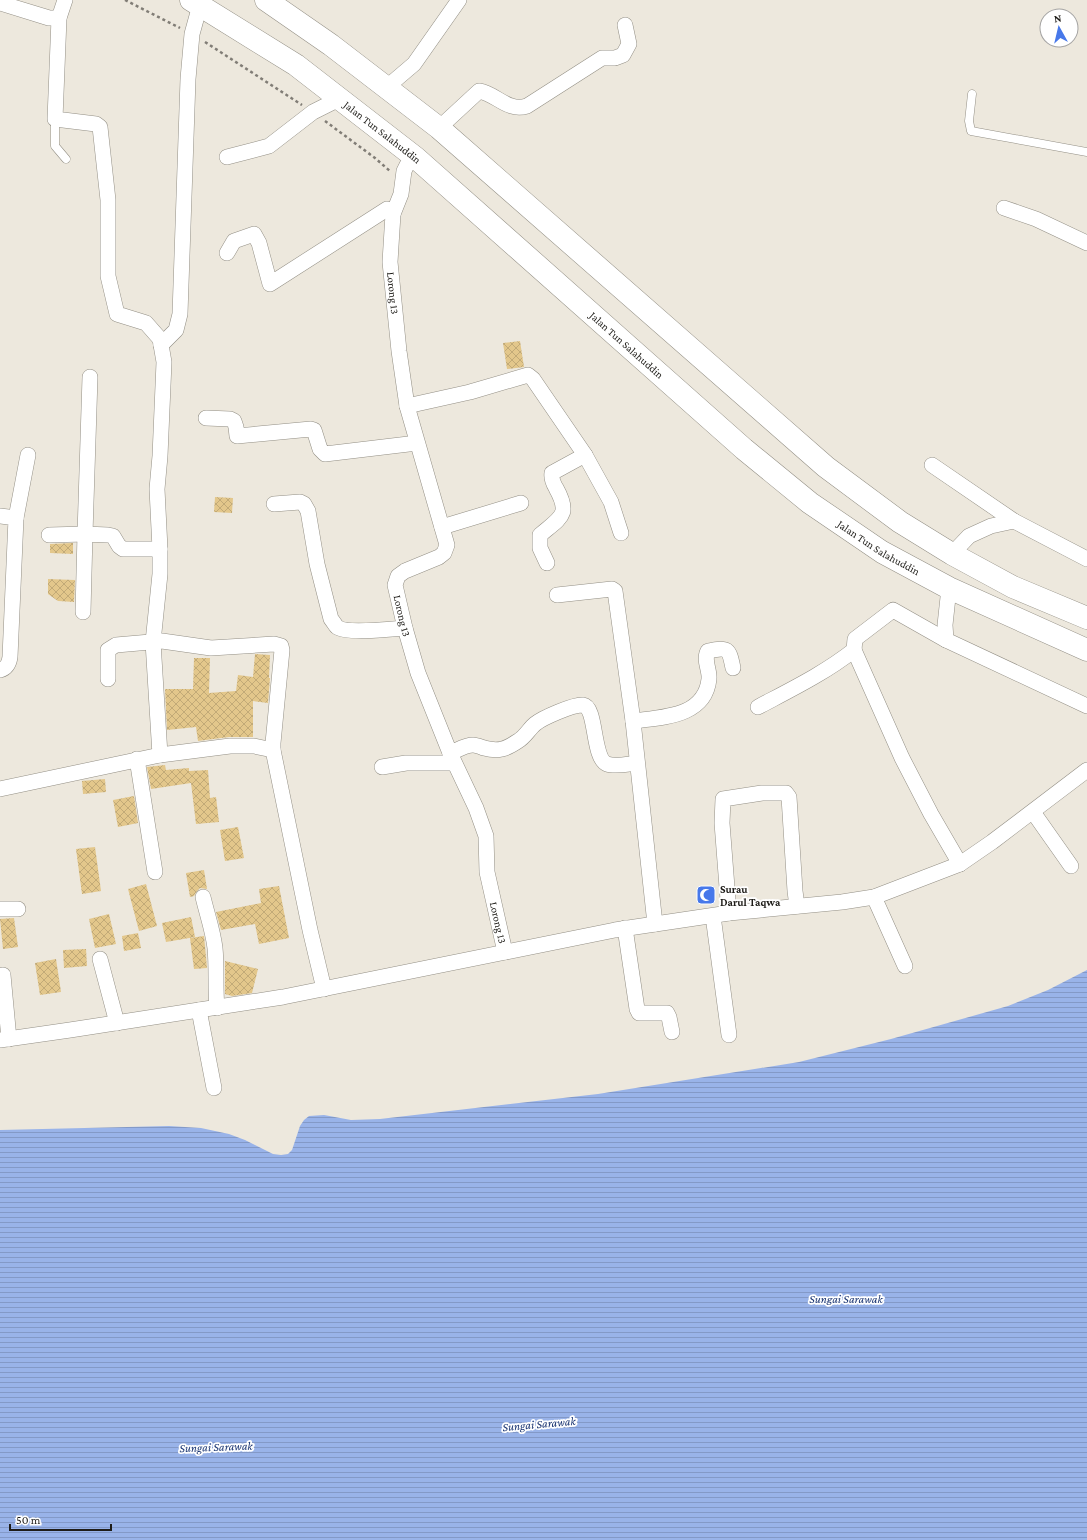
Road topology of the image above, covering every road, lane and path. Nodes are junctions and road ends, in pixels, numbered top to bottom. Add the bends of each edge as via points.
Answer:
1 (65, 0) edge
2 (125, 0) edge
3 (266, 0) edge
4 (459, 0) edge
5 (0, 3) edge
6 (196, 3) edge
7 (59, 18) junction
8 (625, 25) dead end
9 (192, 34) junction
10 (387, 87) junction
11 (972, 94) dead end
12 (339, 99) junction
13 (313, 112) junction
14 (55, 119) junction
15 (439, 128) junction
16 (1087, 152) edge
17 (227, 158) dead end
18 (416, 158) junction
19 (66, 159) dead end
20 (403, 184) junction
21 (1004, 208) dead end
22 (395, 209) junction
23 (1087, 243) edge
24 (227, 254) dead end
25 (161, 345) junction
26 (90, 377) dead end
27 (407, 406) junction
28 (206, 418) dead end
29 (417, 443) junction
30 (28, 455) dead end
31 (586, 455) junction
32 (932, 465) dead end
33 (521, 503) dead end
34 (274, 504) dead end
35 (0, 516) edge
36 (16, 518) junction
37 (1014, 521) junction
38 (442, 527) junction
39 (621, 533) dead end
40 (85, 534) junction
41 (49, 535) dead end
42 (160, 549) junction
43 (7, 553) edge
44 (952, 554) junction
45 (1087, 559) edge
46 (548, 563) dead end
47 (949, 588) junction
48 (557, 595) dead end
49 (83, 612) dead end
50 (1087, 618) edge
51 (405, 628) junction
52 (946, 640) junction
53 (153, 642) junction
54 (854, 650) junction
55 (1087, 650) edge
56 (733, 668) dead end
57 (0, 670) edge
58 (108, 679) dead end
59 (1087, 706) edge
60 (758, 707) dead end
61 (633, 721) junction
62 (273, 750) junction
63 (160, 754) junction
64 (452, 758) junction
65 (137, 759) junction
66 (637, 763) junction
67 (382, 767) dead end
68 (1087, 770) edge
69 (0, 789) edge
70 (1032, 812) junction
71 (960, 864) junction
72 (1071, 866) dead end
73 (155, 872) dead end
74 (203, 897) dead end
75 (874, 897) junction
76 (797, 906) junction
77 (0, 909) edge
78 (18, 909) dead end
79 (729, 913) junction
80 (712, 916) junction
81 (655, 924) junction
82 (625, 928) junction
83 (505, 952) junction
84 (100, 959) dead end
85 (905, 966) dead end
86 (3, 975) dead end
87 (324, 988) junction
88 (217, 1008) junction
89 (199, 1010) junction
90 (117, 1023) junction
91 (672, 1032) dead end
92 (729, 1035) dead end
93 (4, 1039) edge
94 (214, 1088) dead end

1 - 7 street
2 - 9 path
3 - 10 highway
4 - 10 street via 414,64
5 - 7 street via 49,18
6 - 9 street
6 - 12 highway, Jalan Tun Salahuddin via 296,65
7 - 14 street
8 - 15 street via 629,44 623,55 602,58 527,106 519,108 479,91
9 - 13 path
9 - 25 street via 188,79 180,314 176,330
10 - 15 highway
11 - 16 lane via 970,131
12 - 13 street
12 - 18 highway, Jalan Tun Salahuddin
13 - 17 street via 269,146
13 - 20 path via 375,158
14 - 19 lane via 55,146
14 - 25 street via 96,124 100,127 108,200 108,276 117,314 146,324 160,339
15 - 44 highway via 826,467 900,522
18 - 20 street, Lorong 13 via 404,171
18 - 47 highway, Jalan Tun Salahuddin via 732,438 804,498 882,552
20 - 22 street, Lorong 13
21 - 23 street via 1036,219
22 - 24 street via 380,213 270,284 259,243 254,234 234,241
22 - 27 street, Lorong 13 via 390,262
25 - 42 street via 164,362 157,489
26 - 40 street
27 - 29 street, Lorong 13
27 - 31 street via 470,392 528,375
28 - 29 street via 234,421 236,436 311,429 314,430 320,449 325,454
29 - 38 street, Lorong 13
30 - 36 street
31 - 39 street via 611,502
31 - 46 street via 552,474 553,483 564,505 564,512 540,535 540,548
32 - 37 street
33 - 38 street
34 - 51 street via 300,502 308,511 317,564 331,619 336,627 354,631
35 - 36 street
36 - 43 street
37 - 44 street via 991,526 969,536
37 - 45 street
38 - 51 street, Lorong 13 via 447,545 444,553 398,576 396,585
40 - 41 street
40 - 42 street via 113,536 123,549
40 - 49 street
42 - 53 street
43 - 57 street via 10,657 9,664
44 - 50 highway via 1013,587
47 - 52 street
47 - 55 highway, Jalan Tun Salahuddin
48 - 61 street via 612,588 615,591
51 - 64 street, Lorong 13 via 418,673
52 - 54 street via 893,610 855,639
52 - 59 street
53 - 58 street via 116,645 108,650
53 - 62 street via 211,648 274,644 281,646
53 - 63 street
54 - 60 street via 801,684
54 - 71 street via 902,758
56 - 61 street via 730,654 725,650 708,652 706,658 709,677 707,689 701,700 676,715
61 - 66 street
62 - 63 street via 254,746 230,746
62 - 87 street
63 - 65 street
64 - 66 street via 473,745 493,751 503,749 520,740 536,724 550,716 584,705 590,714 600,758 606,764 613,765
64 - 67 street
64 - 83 street, Lorong 13 via 476,808 486,836 487,872
65 - 69 street
65 - 73 street
66 - 81 street
68 - 70 street
70 - 71 street
70 - 72 street
71 - 75 street
74 - 88 street via 215,948
75 - 76 street
75 - 85 street
76 - 79 street
76 - 79 street via 789,797 786,793 762,793 723,799 722,822
77 - 78 street
79 - 80 street
80 - 81 street
80 - 92 street
81 - 82 street
82 - 83 street
82 - 91 street via 637,1009 639,1013 667,1013
83 - 87 street
84 - 90 street
86 - 93 street
87 - 88 street
88 - 89 street
89 - 90 street
89 - 94 street
90 - 93 street

